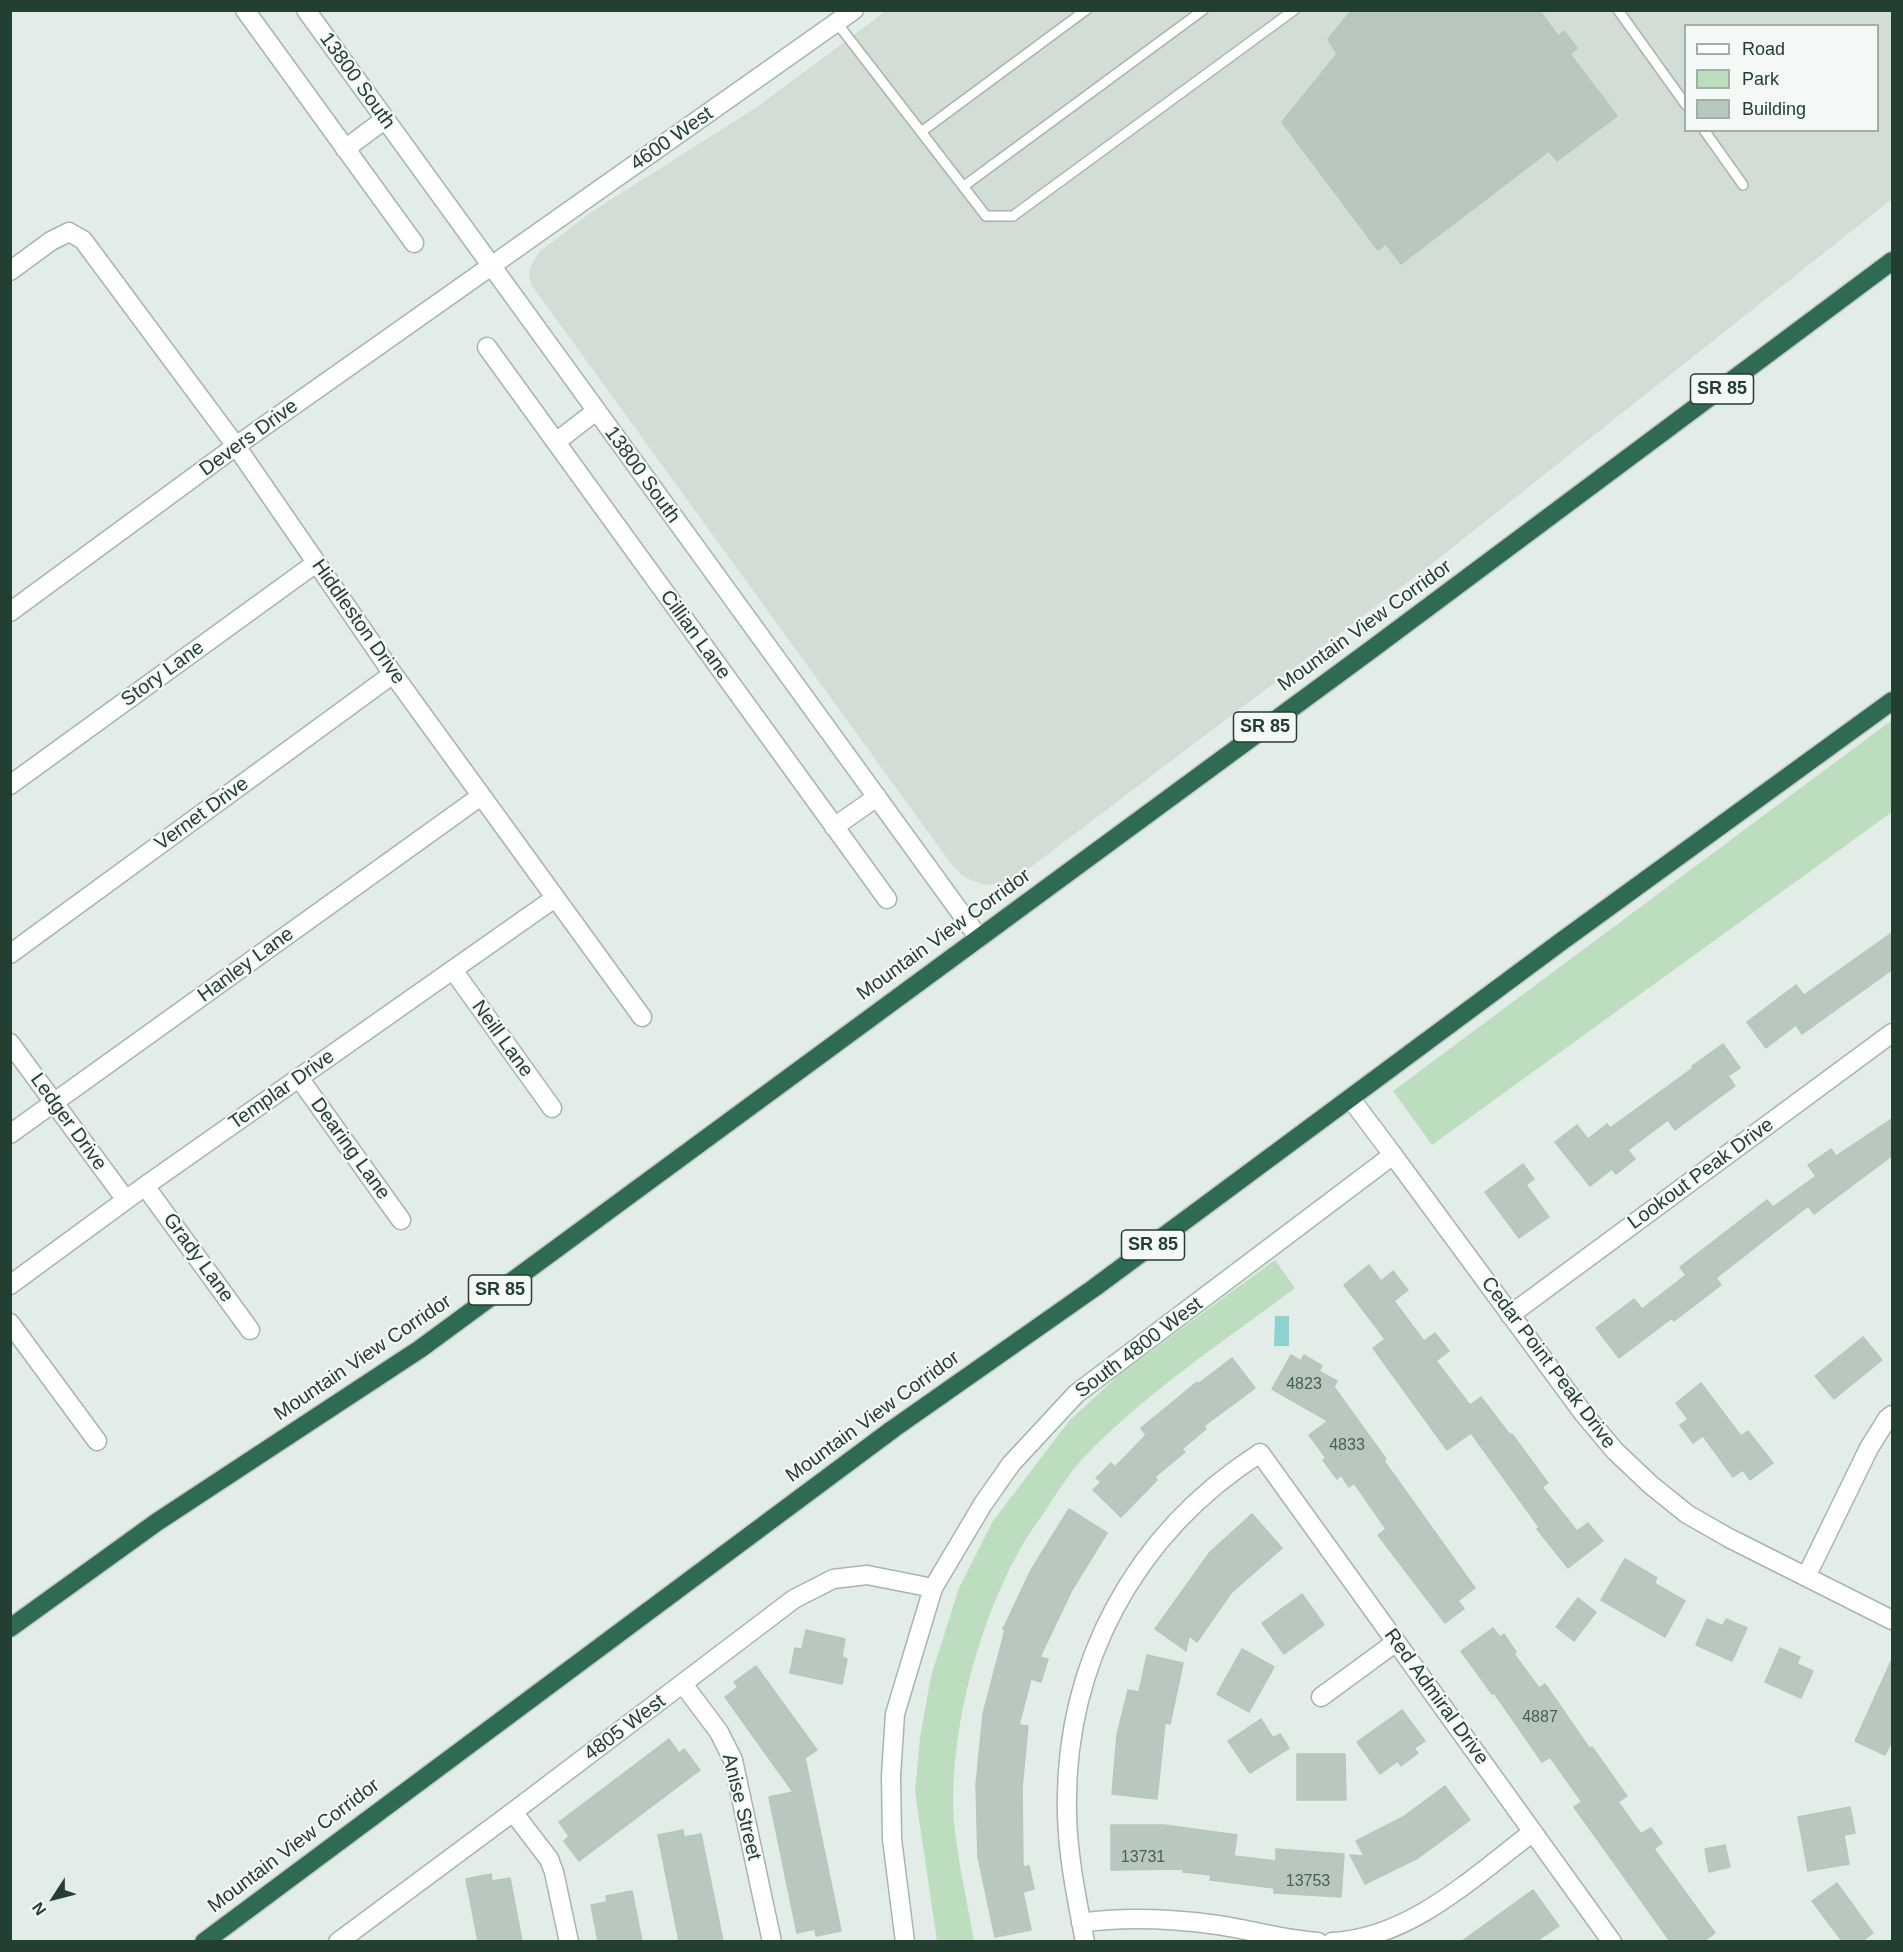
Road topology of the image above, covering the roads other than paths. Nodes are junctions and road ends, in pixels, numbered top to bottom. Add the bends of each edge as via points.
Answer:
1 (245, 10) edge
2 (306, 10) edge
3 (854, 10) edge
4 (1086, 10) edge
5 (1203, 10) edge
6 (1294, 10) edge
7 (1618, 10) edge
8 (833, 17) edge
9 (1684, 102) edge
10 (384, 120) junction
11 (921, 132) junction
12 (1705, 132) edge
13 (345, 149) junction
14 (1743, 185) dead end
15 (964, 186) junction
16 (414, 243) dead end
17 (1893, 261) edge
18 (490, 266) junction
19 (10, 271) edge
20 (488, 347) dead end
21 (596, 411) junction
22 (556, 442) junction
23 (236, 446) junction
24 (316, 563) junction
25 (10, 612) edge
26 (393, 675) junction
27 (1893, 701) edge
28 (10, 785) edge
29 (481, 796) junction
30 (877, 797) junction
31 (834, 827) junction
32 (555, 898) junction
33 (887, 898) dead end
34 (979, 938) junction
35 (10, 954) edge
36 (453, 970) junction
37 (642, 1017) dead end
38 (1893, 1033) edge
39 (10, 1043) edge
40 (299, 1078) junction
41 (1351, 1099) junction
42 (53, 1103) junction
43 (552, 1108) dead end
44 (10, 1134) edge
45 (1393, 1155) junction
46 (145, 1186) junction
47 (126, 1200) junction
48 (401, 1220) dead end
49 (10, 1285) edge
50 (1510, 1314) junction
51 (10, 1323) edge
52 (250, 1330) dead end
53 (1893, 1414) edge
54 (97, 1441) dead end
55 (1806, 1577) junction
56 (933, 1588) junction
57 (1893, 1620) edge
58 (10, 1628) edge
59 (1396, 1642) junction
60 (683, 1684) junction
61 (1321, 1697) dead end
62 (513, 1812) junction
63 (1533, 1832) junction
64 (1081, 1923) junction
65 (204, 1941) edge
66 (338, 1941) edge
67 (569, 1941) edge
68 (772, 1941) edge
69 (905, 1941) edge
70 (1085, 1941) edge
71 (1318, 1941) edge
72 (1332, 1941) edge
73 (1612, 1941) edge

1 - 13 street
2 - 10 street, 13800 South
3 - 8 street, 4600 West
4 - 11 lane
5 - 15 lane
6 - 15 lane via 1013,216 986,216
7 - 9 lane
8 - 11 lane
8 - 18 street, 4600 West
10 - 13 street
10 - 18 street, 13800 South
11 - 15 lane
12 - 14 lane
13 - 16 street
17 - 34 highway, Mountain View Corridor / SR 85
18 - 21 street, 13800 South
18 - 23 street, Devers Drive
19 - 23 street, Hiddleston Drive via 69,232 83,240
20 - 22 street, Cillian Lane
21 - 22 street
21 - 30 street, 13800 South
22 - 31 street, Cillian Lane
23 - 24 street, Hiddleston Drive
23 - 25 street, Devers Drive
24 - 26 street, Hiddleston Drive
24 - 28 street, Story Lane
26 - 29 street, Hiddleston Drive
26 - 35 street, Vernet Drive
27 - 41 highway, Mountain View Corridor / SR 85
29 - 32 street, Hiddleston Drive
29 - 42 street, Hanley Lane
30 - 31 street
30 - 34 street, 13800 South
31 - 33 street, Cillian Lane
32 - 36 street, Templar Drive
32 - 37 street, Hiddleston Drive
34 - 58 highway, Mountain View Corridor / SR 85 via 420,1349 157,1522
36 - 40 street, Templar Drive
36 - 43 street, Neill Lane
38 - 50 street, Lookout Peak Drive
39 - 42 street, Ledger Drive
40 - 46 street, Templar Drive
40 - 48 street, Dearing Lane
41 - 45 street, Cedar Point Peak Drive
41 - 65 highway, Mountain View Corridor / SR 85 via 884,1436
42 - 44 street, Hanley Lane
42 - 47 street, Ledger Drive
45 - 50 street, Cedar Point Peak Drive
45 - 56 street, South 4800 West via 1076,1394 1011,1464
46 - 47 street, Templar Drive
46 - 52 street, Grady Lane
47 - 49 street, Templar Drive
50 - 55 street, Cedar Point Peak Drive via 1602,1436 1651,1485 1688,1514
51 - 54 street
53 - 55 street via 1869,1448
55 - 57 street, Cedar Point Peak Drive
56 - 60 street, 4805 West via 867,1575 833,1579 794,1599
56 - 69 street, South 4800 West via 895,1724 892,1839
59 - 61 street
59 - 63 street, Red Admiral Drive
59 - 64 street, Red Admiral Drive via 1260,1453 1209,1490 1166,1532 1127,1586 1093,1654 1082,1690 1072,1731 1066,1816
60 - 62 street, 4805 West
60 - 68 street, Anise Street via 719,1732 733,1760
62 - 66 street, 4805 West
62 - 67 street via 549,1859
63 - 72 street via 1408,1922 1377,1934
63 - 73 street, Red Admiral Drive
64 - 70 street
64 - 71 street via 1138,1918 1181,1921

